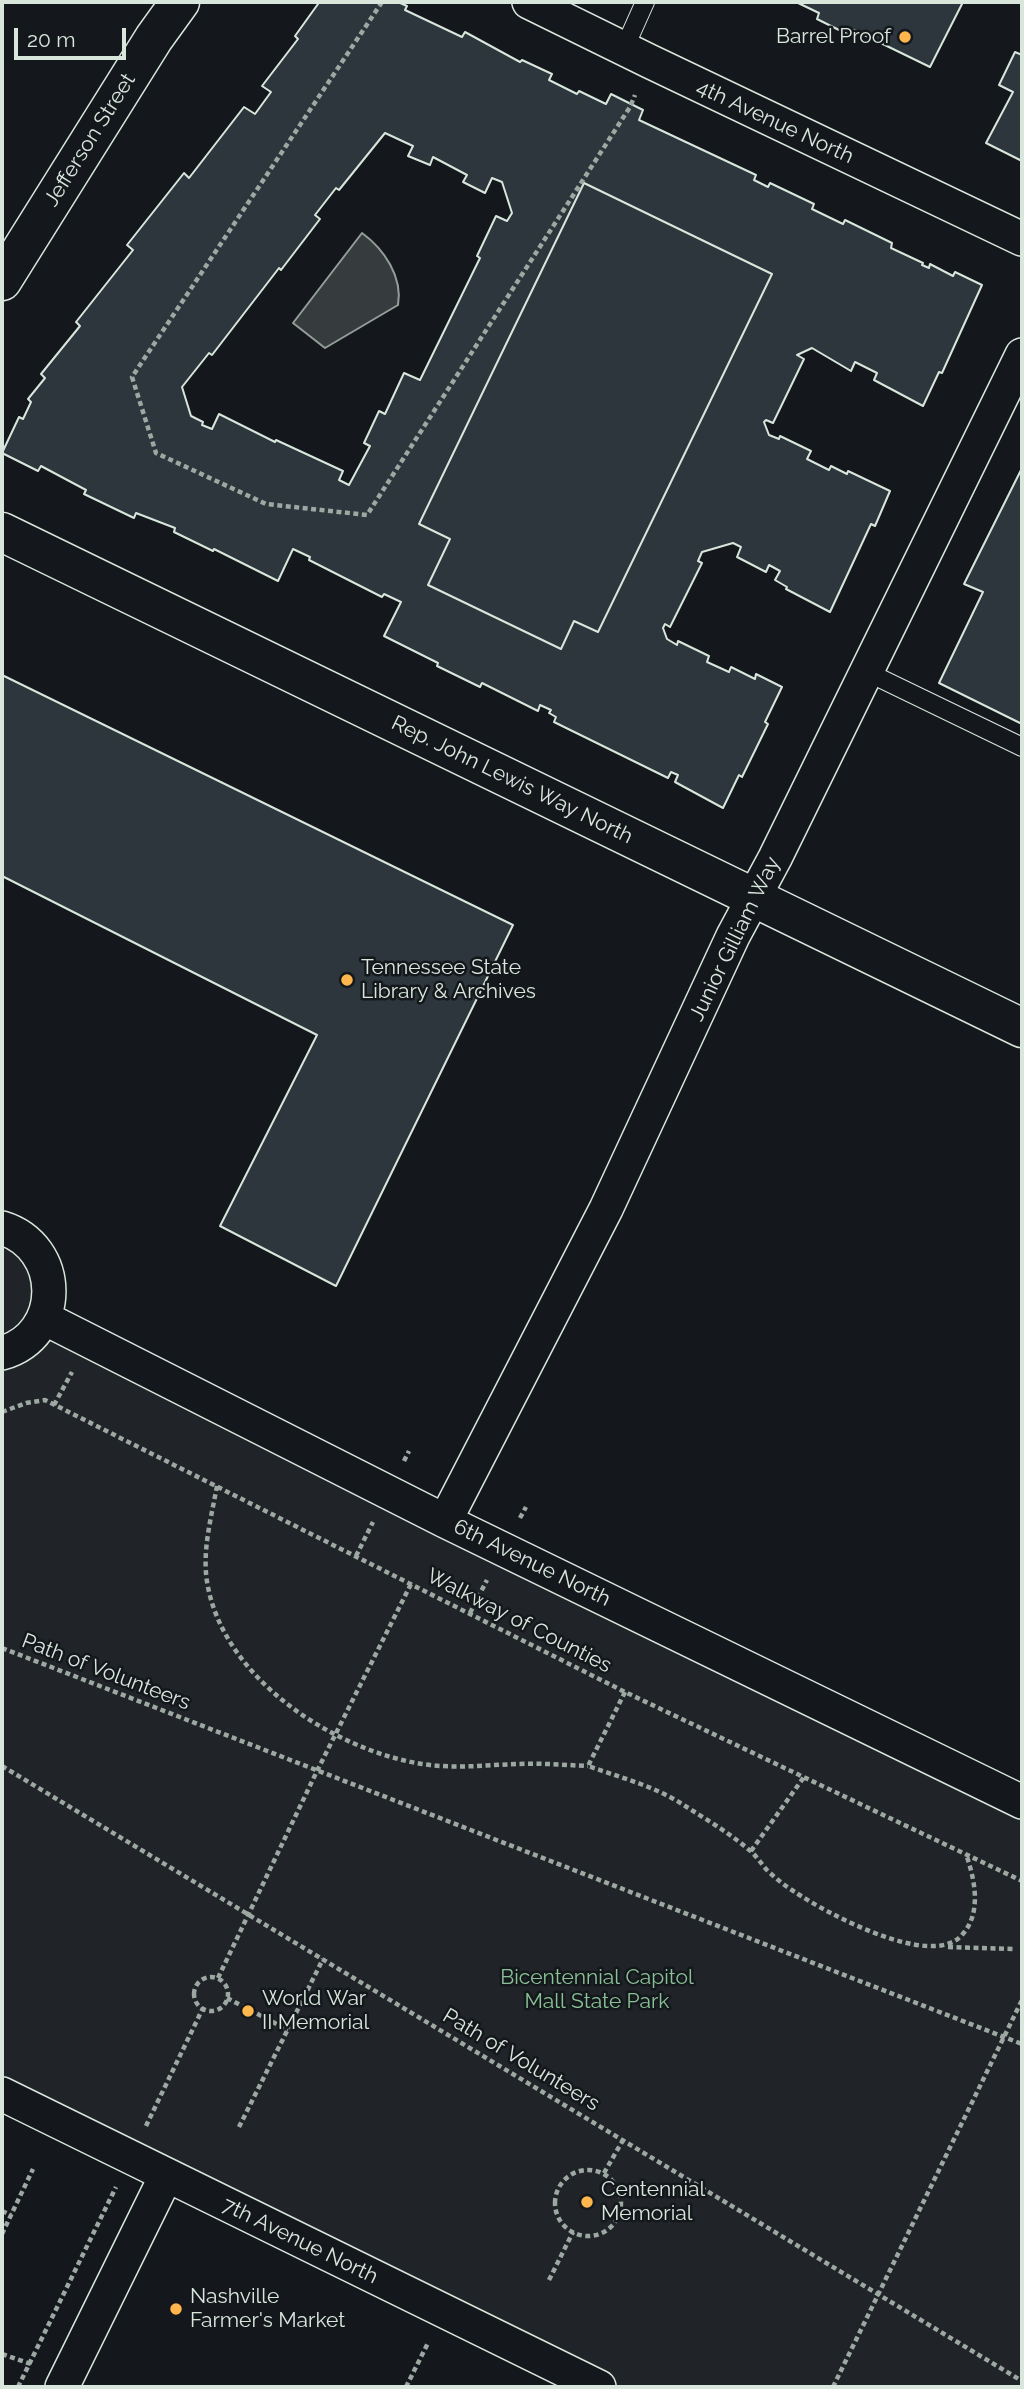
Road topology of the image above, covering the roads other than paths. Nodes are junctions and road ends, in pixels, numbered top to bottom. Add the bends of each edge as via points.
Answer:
1 (180, 2) edge
2 (530, 2) edge
3 (645, 2) edge
4 (636, 55) junction
5 (1022, 239) edge
6 (2, 281) edge
7 (1022, 355) edge
8 (2, 532) edge
9 (867, 672) junction
10 (1022, 747) edge
11 (754, 898) junction
12 (1022, 1028) edge
13 (2, 1228) edge
14 (44, 1318) junction
15 (2, 1353) edge
16 (445, 1521) junction
17 (1022, 1802) edge
18 (2, 2094) edge
19 (166, 2176) junction
20 (62, 2387) edge
21 (599, 2387) edge

1 - 6 street, Jefferson Street
2 - 4 street, 4th Avenue North
3 - 4 lane
4 - 5 street, 4th Avenue North
7 - 9 street, Junior Gilliam Way
8 - 11 street, Rep. John Lewis Way North
9 - 10 lane
9 - 11 street, Junior Gilliam Way
11 - 12 street, Rep. John Lewis Way North
11 - 16 street, Junior Gilliam Way via 606,1209
13 - 14 street via 29,1243 44,1265 50,1288
14 - 15 street via 20,1346
14 - 16 street, 6th Avenue North
16 - 17 street, 6th Avenue North
18 - 19 street, 7th Avenue North
19 - 20 street
19 - 21 street, 7th Avenue North

